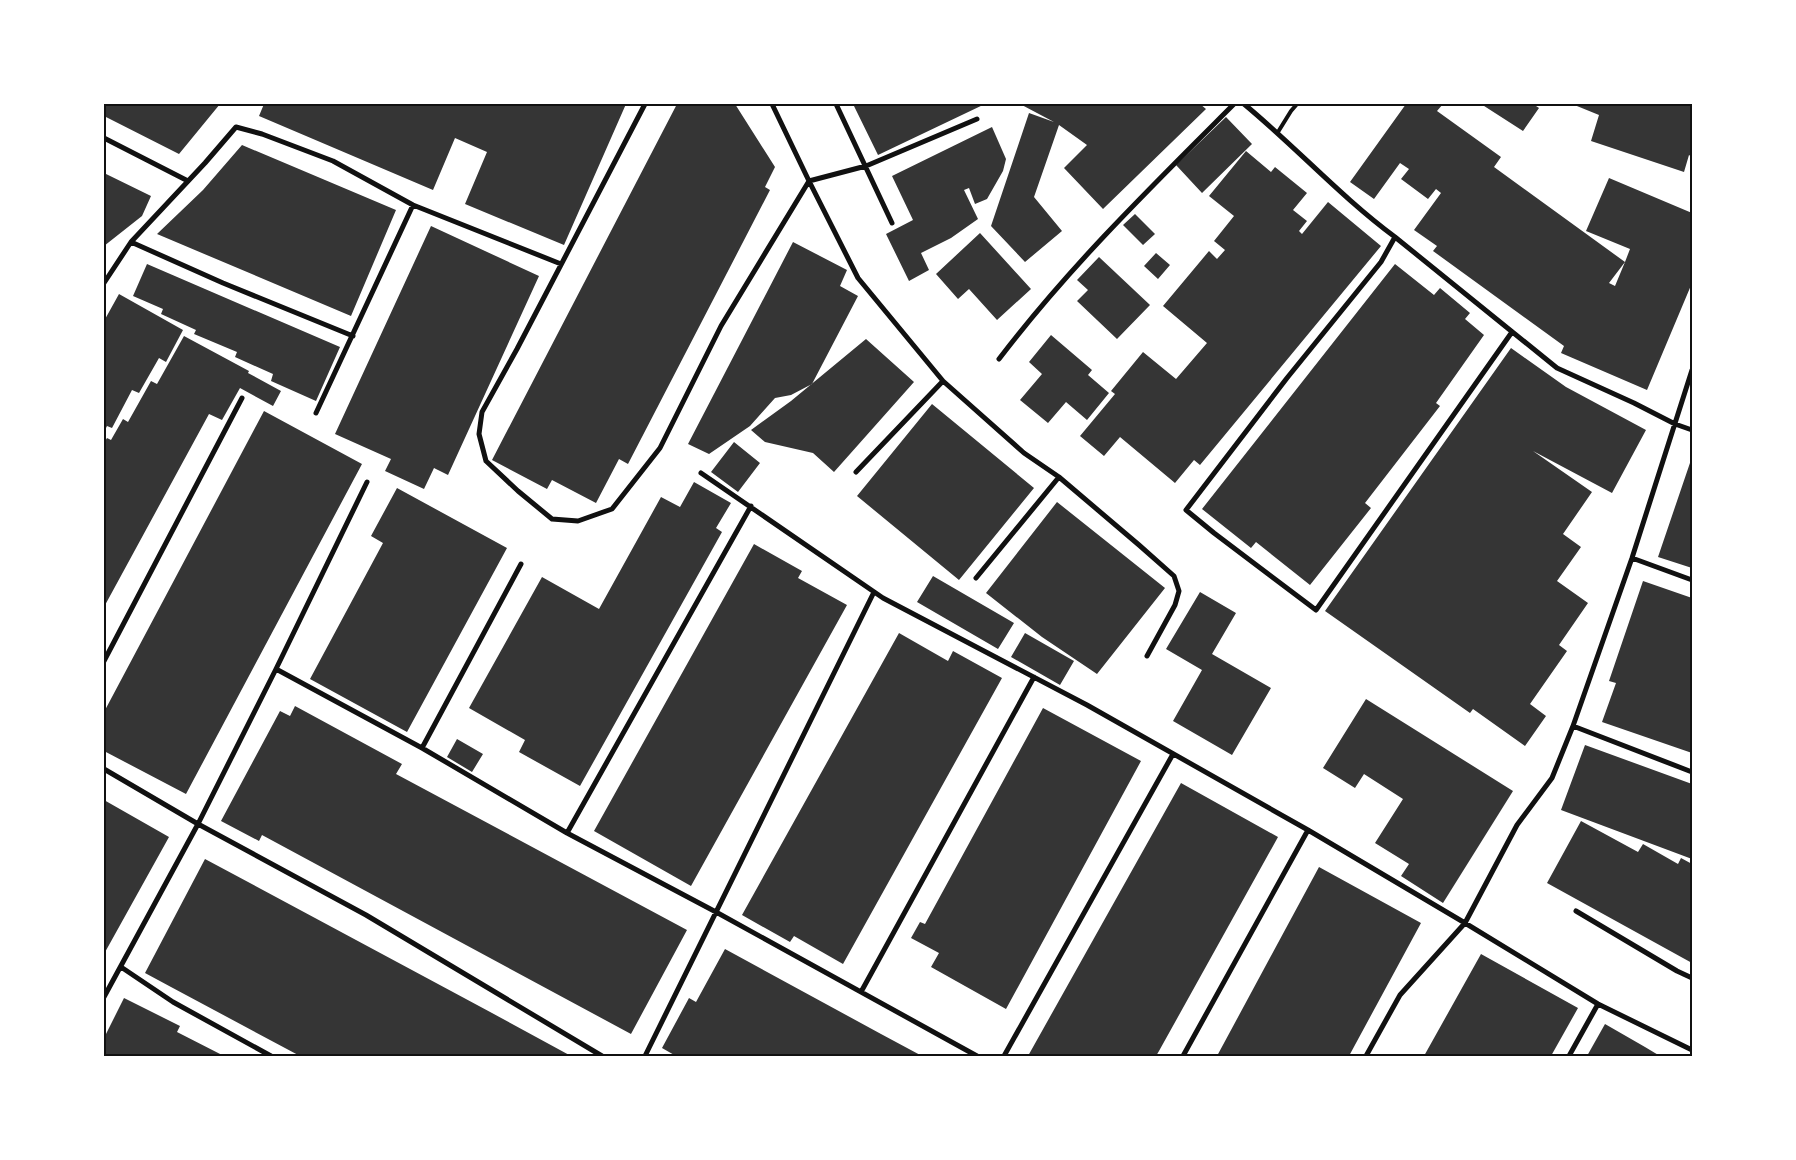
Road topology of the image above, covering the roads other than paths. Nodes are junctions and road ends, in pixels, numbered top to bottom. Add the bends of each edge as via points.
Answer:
1 (645, 104) edge
2 (772, 104) edge
3 (836, 104) edge
4 (1234, 104) edge
5 (1244, 104) edge
6 (1297, 104) edge
7 (977, 119) dead end
8 (1278, 132) junction
9 (104, 138) edge
10 (866, 166) junction
11 (188, 181) junction
12 (809, 181) junction
13 (413, 205) junction
14 (892, 223) dead end
15 (1395, 237) junction
16 (131, 242) junction
17 (561, 264) junction
18 (104, 283) edge
19 (1512, 332) junction
20 (353, 336) junction
21 (999, 359) dead end
22 (1692, 370) edge
23 (943, 381) junction
24 (242, 398) dead end
25 (316, 413) dead end
26 (1675, 424) junction
27 (1692, 430) edge
28 (856, 472) dead end
29 (702, 473) dead end
30 (1059, 477) junction
31 (367, 482) dead end
32 (751, 506) junction
33 (1632, 558) junction
34 (521, 564) dead end
35 (976, 578) dead end
36 (1692, 580) edge
37 (874, 592) junction
38 (1147, 656) dead end
39 (104, 661) edge
40 (276, 669) junction
41 (1034, 677) junction
42 (1573, 726) junction
43 (422, 748) junction
44 (1173, 754) junction
45 (104, 769) edge
46 (1692, 772) edge
47 (198, 824) junction
48 (1308, 830) junction
49 (567, 832) junction
50 (1576, 911) dead end
51 (716, 912) junction
52 (1466, 923) junction
53 (121, 967) junction
54 (1692, 978) edge
55 (861, 992) junction
56 (104, 997) edge
57 (1598, 1004) junction
58 (260, 1050) junction
59 (1692, 1050) edge
60 (256, 1056) edge
61 (271, 1056) edge
62 (602, 1056) edge
63 (645, 1056) edge
64 (977, 1056) edge
65 (1004, 1056) edge
66 (1184, 1056) edge
67 (1366, 1056) edge
68 (1569, 1056) edge

1 - 17 street
2 - 12 street
3 - 10 street
4 - 21 street via 1105,233
5 - 8 street
6 - 8 lane
7 - 10 street
8 - 15 street via 1368,217
9 - 11 street
10 - 12 street
10 - 14 street
11 - 13 street via 236,127 332,161
11 - 16 street
12 - 17 street via 721,326 660,448 612,509 578,521 552,519 518,491 486,461 479,434 482,412
12 - 23 street via 858,278
13 - 17 street
13 - 20 street
15 - 19 street
15 - 19 street via 1381,262 1186,510 1214,533 1316,610
16 - 18 street
16 - 20 street
19 - 26 street via 1557,368
20 - 25 street
22 - 26 street
23 - 28 street
23 - 30 street via 1024,453
24 - 39 street
26 - 27 street
26 - 33 street
29 - 32 street
30 - 35 street
30 - 38 street via 1174,576 1179,591 1175,606
31 - 40 street
32 - 37 street
32 - 49 street
33 - 36 street
33 - 42 street
34 - 43 street
37 - 41 street
37 - 51 street
40 - 43 street
40 - 47 street
41 - 44 street
41 - 55 street
42 - 46 street
42 - 52 street via 1552,778 1517,825
43 - 49 street
44 - 48 street
44 - 65 street
45 - 47 street
47 - 53 street
47 - 62 street via 366,916
48 - 52 street
48 - 66 street
49 - 51 street
50 - 54 street
51 - 55 street
51 - 63 street
52 - 57 street
52 - 67 street via 1400,995
53 - 56 street
53 - 58 street via 172,1002
55 - 64 street
57 - 59 street
57 - 68 street
58 - 60 street
58 - 61 street

